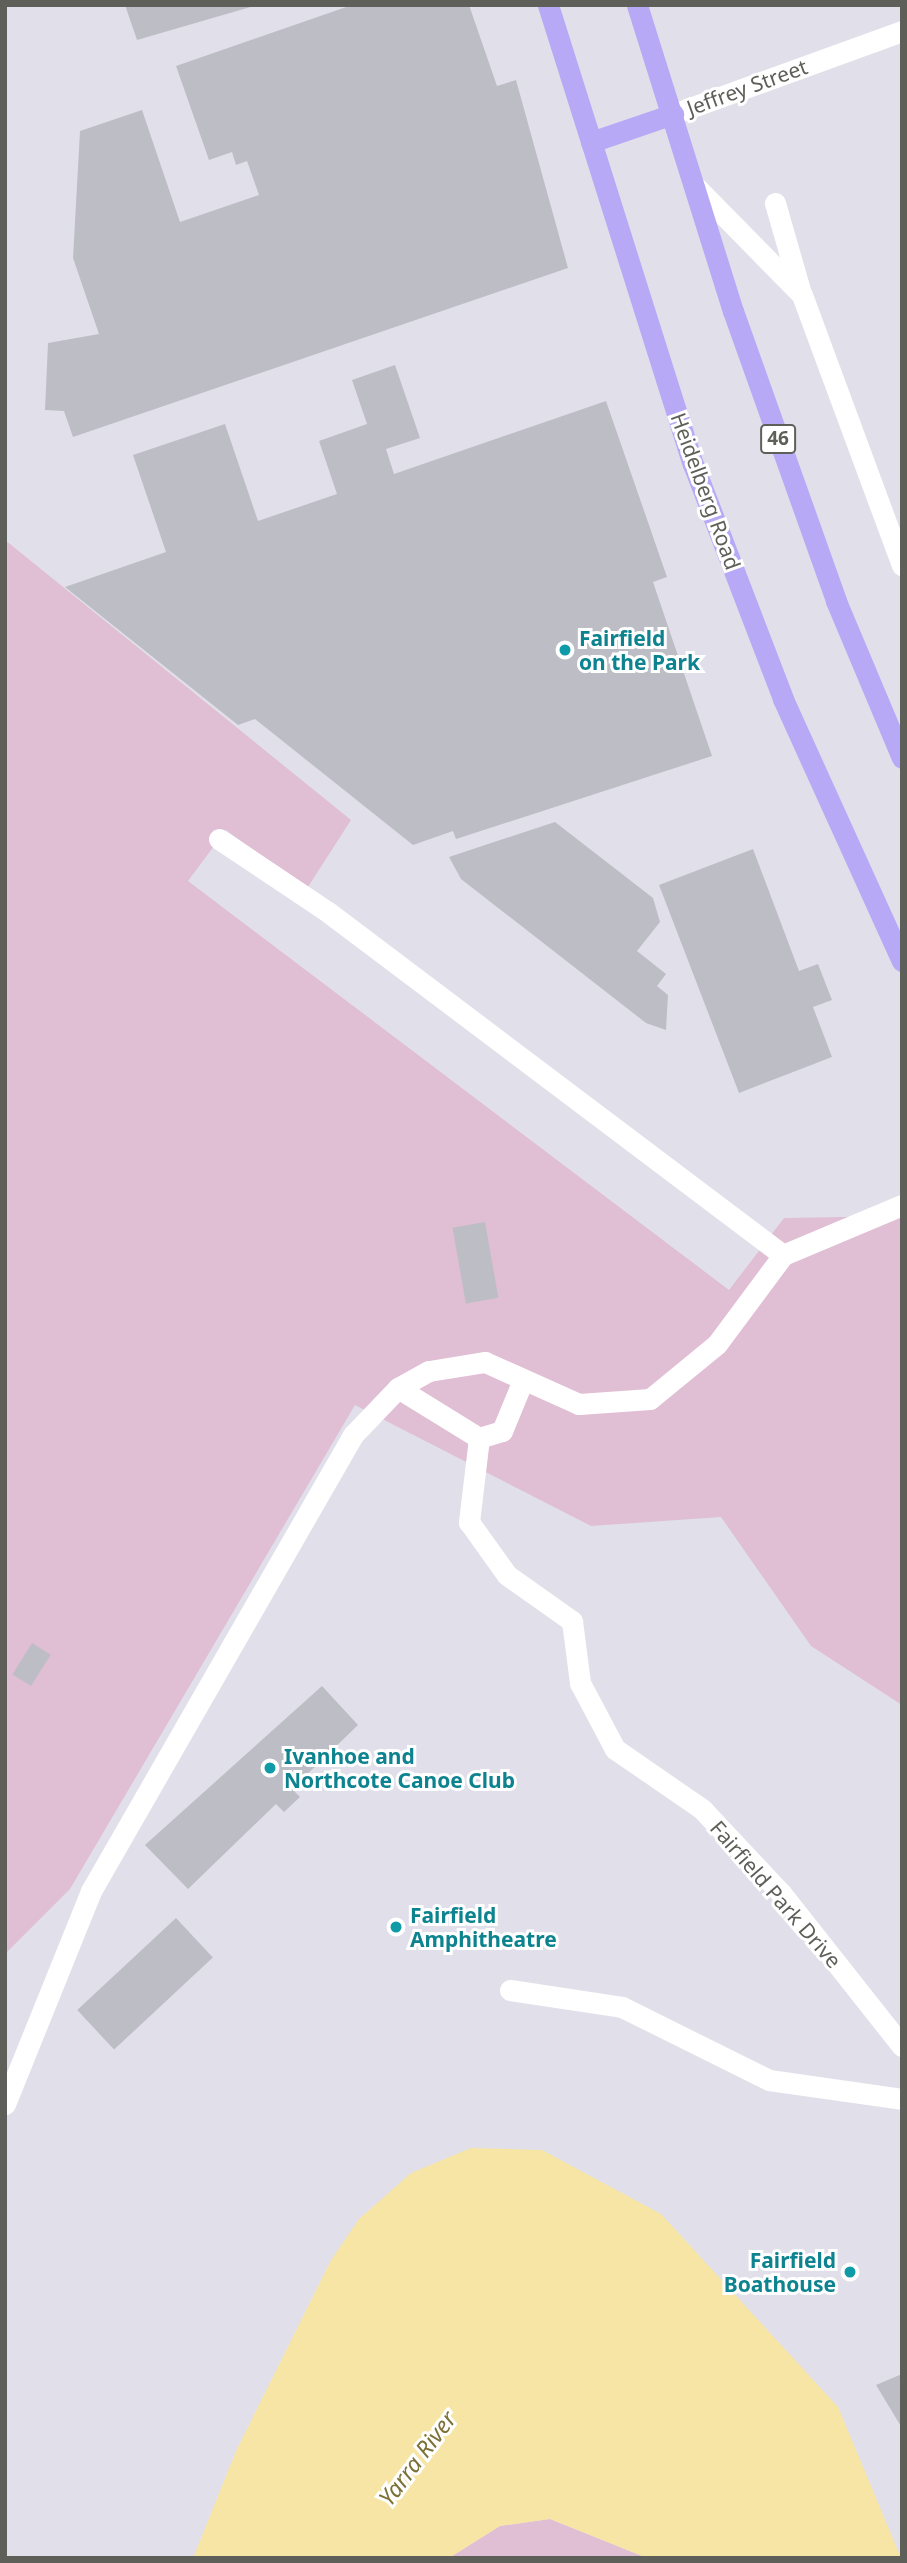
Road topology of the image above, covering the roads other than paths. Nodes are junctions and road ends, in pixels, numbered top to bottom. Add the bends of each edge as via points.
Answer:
1 (548, 5) edge
2 (643, 9) edge
3 (902, 32) edge
4 (673, 114) junction
5 (592, 142) junction
6 (696, 187) junction
7 (775, 203) dead end
8 (802, 295) junction
9 (902, 565) edge
10 (902, 758) edge
11 (219, 839) dead end
12 (902, 961) edge
13 (902, 1205) edge
14 (783, 1255) junction
15 (523, 1380) junction
16 (398, 1388) junction
17 (479, 1438) junction
18 (510, 1990) dead end
19 (902, 2046) edge
20 (902, 2099) edge
21 (5, 2104) edge

1 - 5 main road, Heidelberg Road
2 - 4 main road, 46
3 - 4 street, Jeffrey Street
4 - 5 main road, Jeffrey Street
4 - 6 main road, 46
5 - 12 main road, Heidelberg Road via 698,477 783,699
6 - 8 street
6 - 10 main road, 46 via 733,312 836,601
7 - 8 street
8 - 9 street
11 - 14 street via 328,912
13 - 14 street
14 - 15 street via 717,1344 650,1399 579,1404
15 - 16 street via 485,1362 429,1371
15 - 17 street via 502,1431
16 - 17 street
16 - 21 street via 353,1435 91,1891
17 - 19 street, Fairfield Park Drive via 469,1522 507,1575 572,1621 580,1683 615,1749 702,1809 781,1894
18 - 20 street via 622,2007 769,2080

